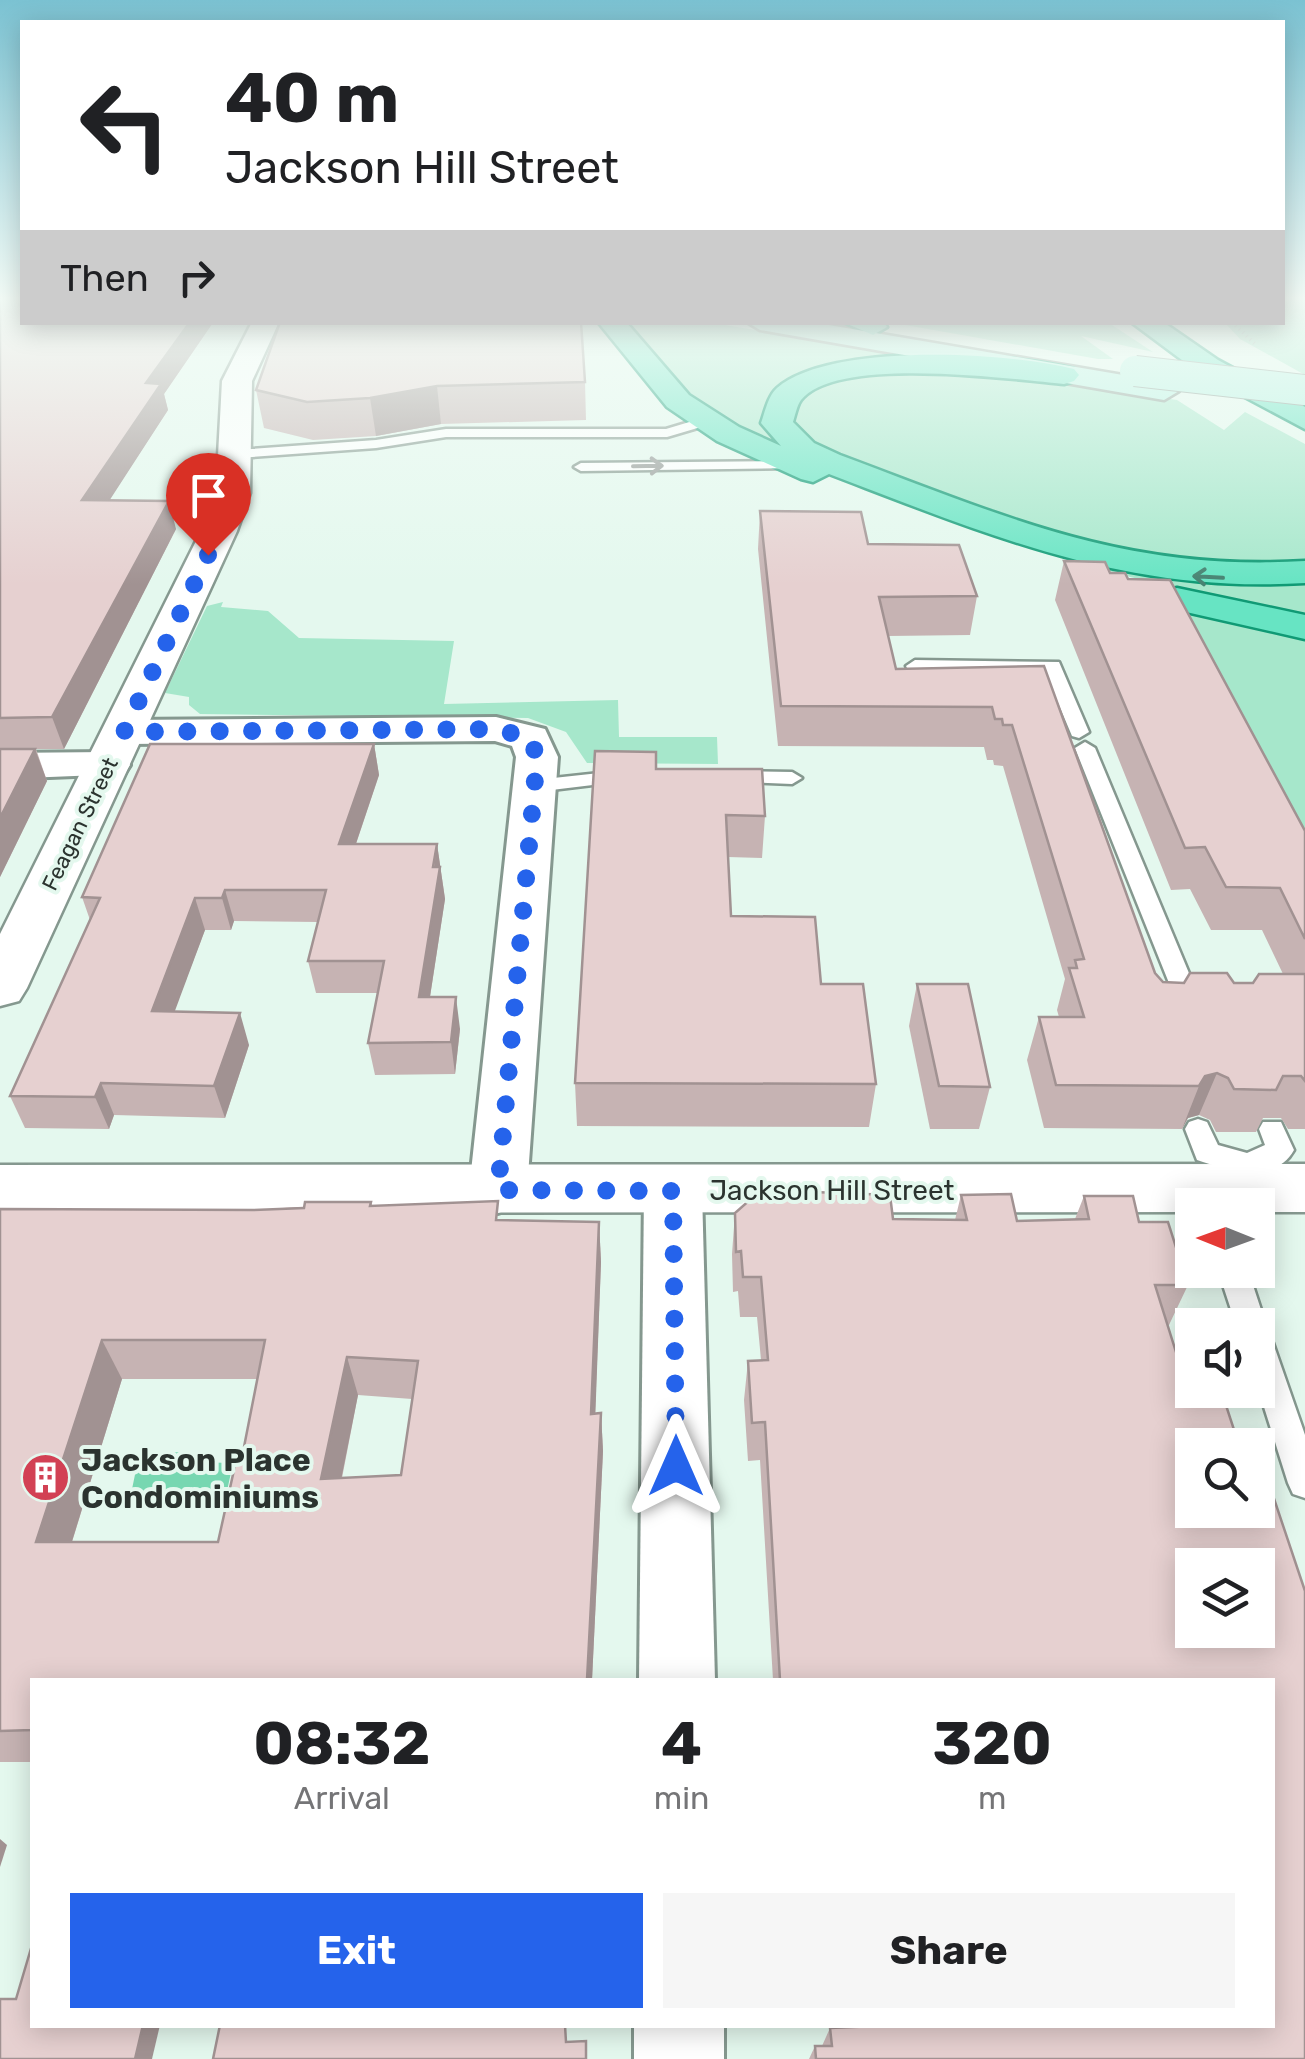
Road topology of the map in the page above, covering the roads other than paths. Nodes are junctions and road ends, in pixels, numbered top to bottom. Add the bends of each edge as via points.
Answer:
1 (237, 392) edge
2 (670, 392) edge
3 (789, 392) edge
4 (1173, 392) edge
5 (1233, 392) edge
6 (1268, 392) edge
7 (1283, 392) edge
8 (1303, 407) edge
9 (706, 421) junction
10 (237, 454) junction
11 (794, 465) junction
12 (582, 467) dead end
13 (1305, 572) edge
14 (1305, 627) edge
15 (915, 666) edge
16 (116, 748) junction
17 (0, 766) edge
18 (656, 777) edge
19 (714, 777) edge
20 (792, 778) dead end
21 (534, 786) junction
22 (1181, 984) junction
23 (0, 988) edge
24 (1154, 1002) edge
25 (1226, 1016) edge
26 (1198, 1129) dead end
27 (1272, 1129) edge
28 (1246, 1186) edge
29 (0, 1188) edge
30 (498, 1190) junction
31 (673, 1191) junction
32 (1275, 1394) edge
33 (1305, 1483) edge
34 (677, 1678) edge
35 (679, 2028) edge
36 (679, 2059) edge

1 - 10 street, Feagan Street
2 - 9 main road
13 -> 3 main road via 1212,578 1119,564 803,450 777,423
4 - 8 main road
5 - 8 main road, bridge
6 - 8 main road
7 - 8 main road
9 - 10 lane via 666,433 446,434
9 - 11 main road
10 - 16 street, Feagan Street via 219,532
12 -> 11 lane
11 - 14 main road via 1120,582
15 - 22 lane via 1052,666
16 - 17 street
16 - 21 street via 516,731 530,738 537,757
16 - 23 street, Feagan Street
18 - 21 lane via 598,776
19 - 20 lane
21 - 30 street
22 - 24 lane
22 - 25 lane via 1220,1003
26 - 28 lane via 1207,1153
27 - 28 lane via 1280,1150
28 - 31 street, Jackson Hill Street
29 - 30 street, Jackson Hill Street
30 - 31 street, Jackson Hill Street
31 - 34 street
32 - 33 lane
35 - 36 street

